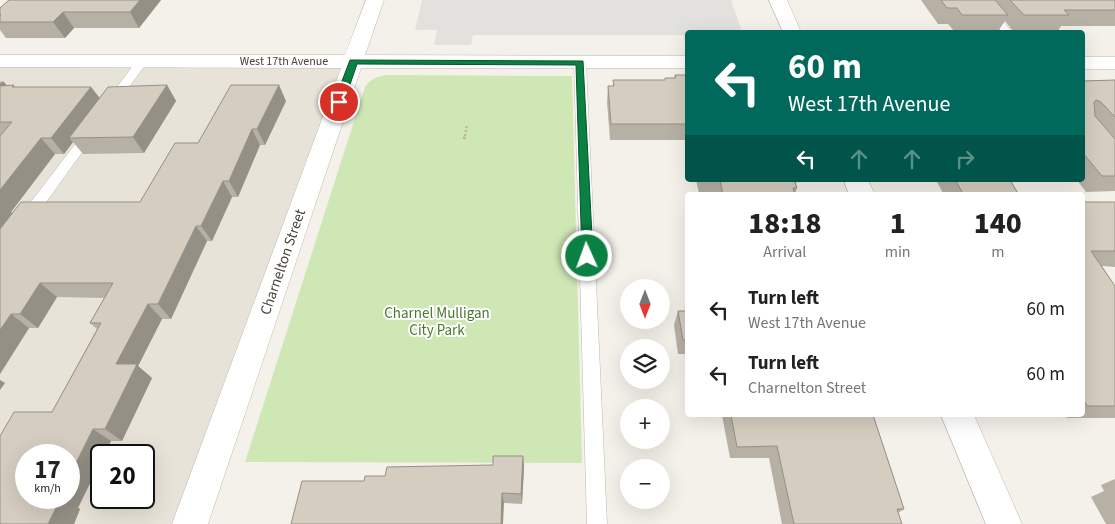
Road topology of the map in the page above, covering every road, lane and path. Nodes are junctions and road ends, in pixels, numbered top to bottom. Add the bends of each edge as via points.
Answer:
1 (375, 0) edge
2 (778, 0) edge
3 (980, 0) edge
4 (791, 30) edge
5 (1005, 30) edge
6 (0, 61) edge
7 (142, 61) junction
8 (353, 62) junction
9 (580, 62) junction
10 (685, 62) edge
11 (1085, 63) edge
12 (1115, 63) edge
13 (107, 109) edge
14 (95, 125) edge
15 (467, 126) dead end
16 (464, 138) dead end
17 (18, 230) edge
18 (958, 417) edge
19 (190, 524) edge
20 (597, 524) edge
21 (1004, 524) edge

1 - 8 street, Charnelton Street
2 - 4 street
3 - 5 lane
6 - 7 street, West 17th Avenue
7 - 8 street, West 17th Avenue
7 - 13 lane
8 - 9 street, West 17th Avenue
8 - 19 street, Charnelton Street
9 - 10 street, West 17th Avenue
9 - 20 lane
11 - 12 street
14 - 17 lane
15 - 16 path
18 - 21 street

